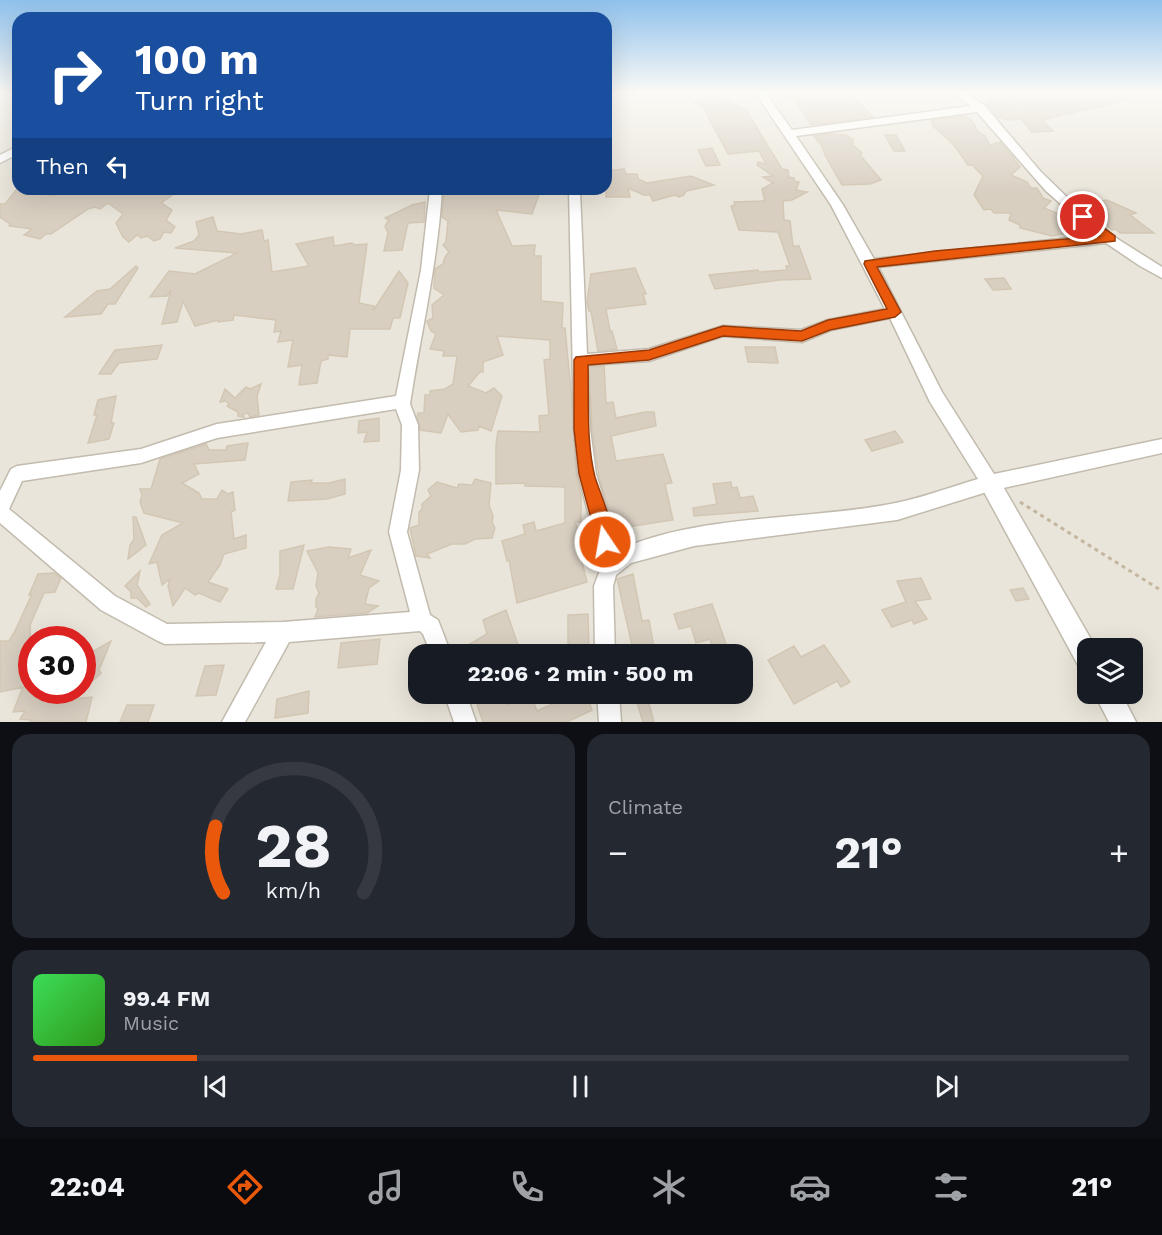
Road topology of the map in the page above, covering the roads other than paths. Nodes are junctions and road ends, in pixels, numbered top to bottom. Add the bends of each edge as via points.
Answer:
1 (782, 126) edge
2 (850, 126) edge
3 (996, 126) edge
4 (788, 134) junction
5 (436, 195) edge
6 (574, 195) edge
7 (1110, 238) junction
8 (870, 264) junction
9 (1162, 273) edge
10 (895, 312) junction
11 (581, 360) junction
12 (402, 404) junction
13 (1162, 446) edge
14 (990, 483) junction
15 (0, 510) edge
16 (615, 563) junction
17 (422, 621) junction
18 (283, 632) junction
19 (1077, 638) edge
20 (437, 644) edge
21 (604, 644) edge
22 (459, 704) edge
23 (608, 704) edge
24 (1113, 704) edge
25 (233, 722) edge
26 (465, 722) edge
27 (609, 722) edge
28 (1123, 722) edge

1 - 4 street
2 - 4 street
3 - 7 street via 1037,174
4 - 8 street via 837,205
5 - 12 street via 435,226
6 - 11 street
7 - 8 street
7 - 9 street
8 - 10 street
10 - 11 street via 828,325 802,336 723,331 649,355
10 - 14 street via 936,397
11 - 16 street via 587,474 605,542
12 - 15 street via 217,431 141,456 17,474
12 - 17 street via 410,425 410,470 398,532
13 - 14 street
14 - 16 street via 886,513 693,538 648,548
14 - 19 street
15 - 18 street via 108,603 165,634
16 - 21 street via 608,569 601,596
17 - 18 street
17 - 20 street via 431,627
18 - 25 street
22 - 26 street
23 - 27 street
24 - 28 street

